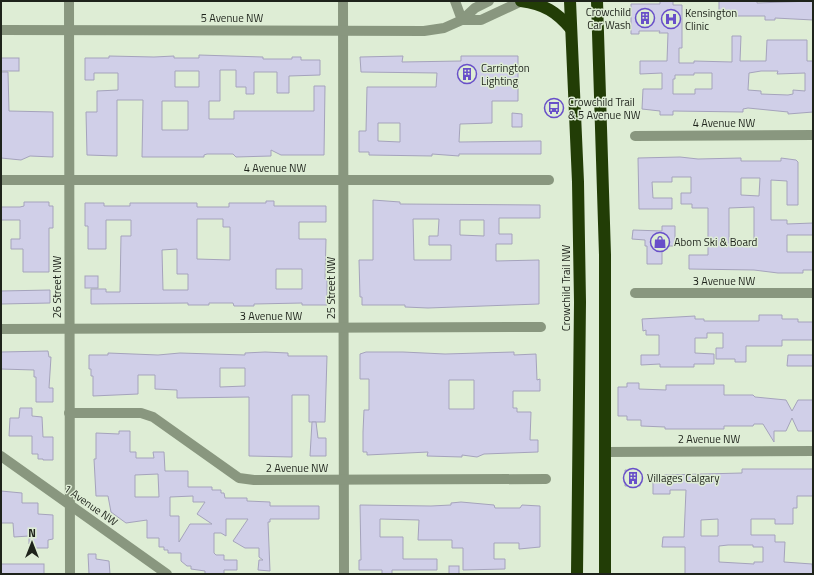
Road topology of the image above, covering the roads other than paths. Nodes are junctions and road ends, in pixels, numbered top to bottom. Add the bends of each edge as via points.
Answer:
1 (69, 1) edge
2 (343, 1) edge
3 (455, 1) edge
4 (489, 1) edge
5 (522, 1) edge
6 (570, 1) edge
7 (596, 1) edge
8 (462, 20) junction
9 (571, 29) junction
10 (1, 30) edge
11 (69, 30) junction
12 (343, 30) junction
13 (813, 135) edge
14 (635, 136) dead end
15 (1, 180) edge
16 (69, 180) junction
17 (343, 180) junction
18 (548, 180) dead end
19 (634, 293) dead end
20 (813, 293) edge
21 (541, 327) dead end
22 (344, 328) junction
23 (1, 329) edge
24 (69, 329) junction
25 (69, 413) junction
26 (813, 451) edge
27 (606, 452) junction
28 (1, 456) edge
29 (546, 479) dead end
30 (344, 480) junction
31 (69, 505) junction
32 (70, 574) edge
33 (167, 574) edge
34 (344, 574) edge
35 (578, 574) edge
36 (605, 574) edge

1 - 11 street, 26 Street NW
2 - 12 street, 25 Street NW
3 - 8 street
4 - 8 street, 5 Avenue NW via 474,8
5 - 8 street, 5 Avenue NW via 481,20
5 - 9 highway via 548,8 560,16
6 - 9 highway, Crowchild Trail NW
7 - 27 highway via 605,255
8 - 12 street, 5 Avenue NW via 444,28 424,31
9 - 35 highway, Crowchild Trail NW via 580,302
10 - 11 street, 5 Avenue NW
11 - 12 street, 5 Avenue NW
11 - 16 street, 26 Street NW
12 - 17 street, 25 Street NW
13 - 14 street, 4 Avenue NW
15 - 16 street, 4 Avenue NW
16 - 17 street, 4 Avenue NW
16 - 24 street, 26 Street NW
17 - 18 street, 4 Avenue NW
17 - 22 street, 25 Street NW
19 - 20 street, 3 Avenue NW
21 - 22 street, 3 Avenue NW
22 - 24 street, 3 Avenue NW
22 - 30 street, 25 Street NW
23 - 24 street, 3 Avenue NW
24 - 25 street, 26 Street NW
25 - 30 street, 2 Avenue NW via 141,413 153,417 239,478
25 - 31 street, 26 Street NW
26 - 27 street, 2 Avenue NW
27 - 36 highway
28 - 31 street, 1 Avenue NW
29 - 30 street, 2 Avenue NW
30 - 34 street, 25 Street NW
31 - 32 street, 26 Street NW
31 - 33 street, 1 Avenue NW

